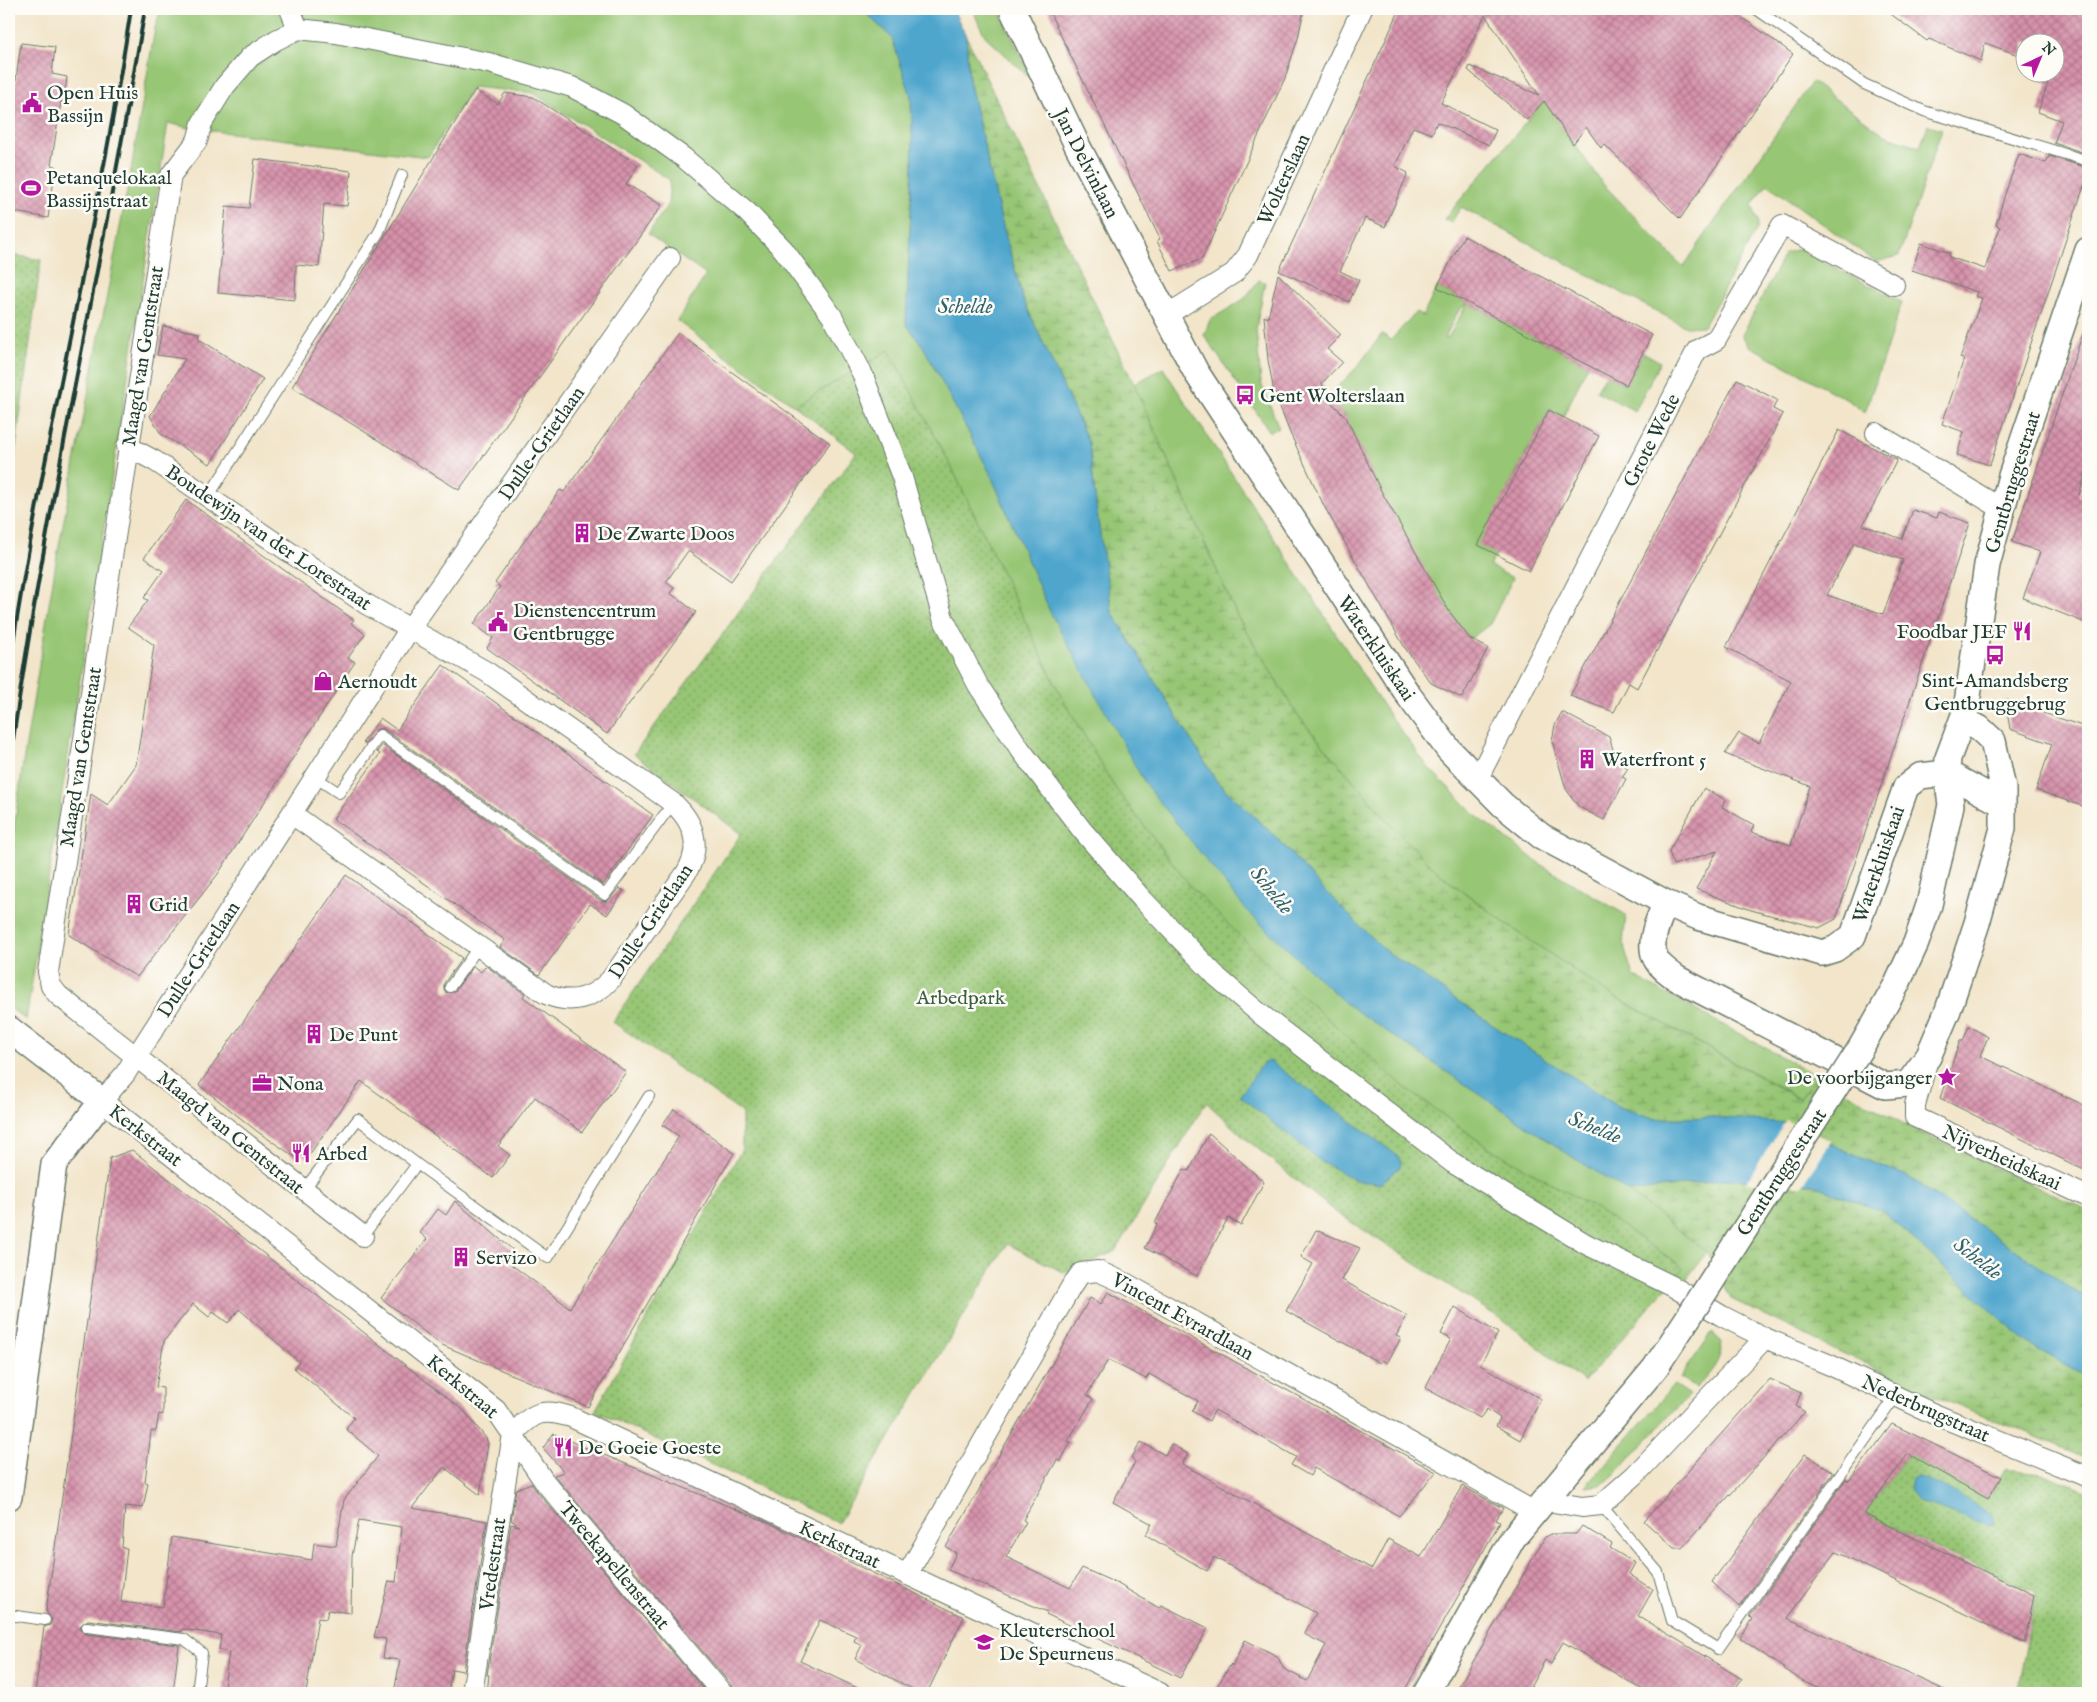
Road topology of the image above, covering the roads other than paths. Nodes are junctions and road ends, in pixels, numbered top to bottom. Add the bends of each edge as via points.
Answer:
1 (290, 9) edge
2 (1012, 9) edge
3 (1362, 9) edge
4 (1756, 9) edge
5 (298, 30) junction
6 (2088, 161) edge
7 (402, 175) dead end
8 (2088, 250) edge
9 (670, 258) dead end
10 (1894, 285) dead end
11 (1165, 316) junction
12 (1876, 433) dead end
13 (127, 446) junction
14 (208, 497) junction
15 (2002, 509) junction
16 (411, 628) junction
17 (1962, 721) junction
18 (1947, 773) junction
19 (315, 778) junction
20 (1476, 780) junction
21 (673, 803) junction
22 (2003, 804) junction
23 (292, 814) junction
24 (1666, 903) junction
25 (479, 946) junction
26 (450, 987) dead end
27 (9, 1028) edge
28 (137, 1057) junction
29 (1928, 1057) junction
30 (649, 1096) dead end
31 (102, 1101) junction
32 (417, 1164) junction
33 (303, 1190) junction
34 (2088, 1197) edge
35 (363, 1236) joint
36 (1765, 1338) junction
37 (1896, 1396) junction
38 (513, 1434) junction
39 (2088, 1476) edge
40 (9, 1497) edge
41 (1601, 1505) junction
42 (1538, 1506) junction
43 (907, 1575) junction
44 (9, 1616) edge
45 (45, 1620) dead end
46 (87, 1627) dead end
47 (196, 1693) edge
48 (472, 1693) edge
49 (722, 1693) edge
50 (1160, 1693) edge
51 (1426, 1693) edge

1 - 5 street
2 - 11 street, Jan Delvinlaan
3 - 11 street, Wolterslaan via 1248,255 1234,273
4 - 6 lane via 1864,84 1924,111
5 - 13 street, Maagd van Gentstraat via 250,58 221,94 202,124 197,141 171,175
5 - 36 street, Nederbrugstraat via 336,33 489,64 572,87 656,136 740,206 788,256 832,316 862,373 902,477 943,618 978,685 1045,783 1144,900 1217,977 1259,1013 1453,1163 1586,1244 1672,1286
7 - 14 lane via 379,232
8 - 15 street, Gentbruggestraat
9 - 16 street, Dulle-Grietlaan
10 - 20 street, Grote Wede via 1782,225 1716,340 1697,350
11 - 20 street, Waterkluiskaai via 1196,372 1409,696
12 - 15 street
13 - 14 street, Boudewijn van der Lorestraat
13 - 28 street, Maagd van Gentstraat via 48,972 50,986 58,995
14 - 16 street, Boudewijn van der Lorestraat via 366,604
15 - 17 street, Gentbruggestraat via 1987,565
16 - 19 street, Dulle-Grietlaan
16 - 21 street, Dulle-Grietlaan via 490,673
17 - 18 street, Gentbruggestraat via 1948,758
17 - 22 street via 1979,728 1993,741 2003,788
18 - 22 street
18 - 24 street, Waterkluiskaai via 1920,776 1906,788 1860,922 1853,936 1836,949 1822,953 1810,951 1698,917
18 - 42 street, Gentbruggestraat, bridge via 1950,805 1929,905 1897,984 1860,1049 1655,1368
19 - 21 lane via 339,794 380,735 605,896
19 - 23 street, Dulle-Grietlaan
20 - 24 street, Waterkluiskaai via 1541,836
21 - 25 street, Dulle-Grietlaan via 688,819 693,830 696,839 693,862 611,979 599,991 575,1000 556,998
22 - 29 street via 2003,828 1977,923 1948,1010
23 - 25 street, Dulle-Grietlaan
23 - 28 street, Dulle-Grietlaan
24 - 29 street via 1658,919 1653,950 1656,961 1676,978 1885,1086 1908,1084
25 - 26 lane
27 - 31 street, Kerkstraat
28 - 31 street, Dulle-Grietlaan
28 - 33 street, Maagd van Gentstraat
29 - 34 street, Nijverheidskaai via 1915,1105 1915,1117
30 - 32 lane via 548,1258
31 - 38 street, Kerkstraat via 490,1405
31 - 40 street via 54,1164
32 - 33 lane via 358,1119
32 - 35 lane
33 - 35 street, Maagd van Gentstraat
36 - 37 street, Nederbrugstraat via 1830,1364
36 - 41 street via 1636,1475
37 - 39 street, Nederbrugstraat
37 - 41 lane via 1718,1649 1672,1621 1658,1572
38 - 43 street, Kerkstraat via 529,1416 541,1412 571,1417
38 - 48 street, Vredestraat
38 - 49 street, Tweekapellenstraat via 544,1481
41 - 42 street
42 - 43 street, Vincent Evrardlaan via 1098,1271 1081,1273 1071,1287
42 - 51 street, Gentbruggestraat via 1513,1538
43 - 50 street, Kerkstraat
44 - 45 lane
46 - 47 lane via 184,1638 202,1653

